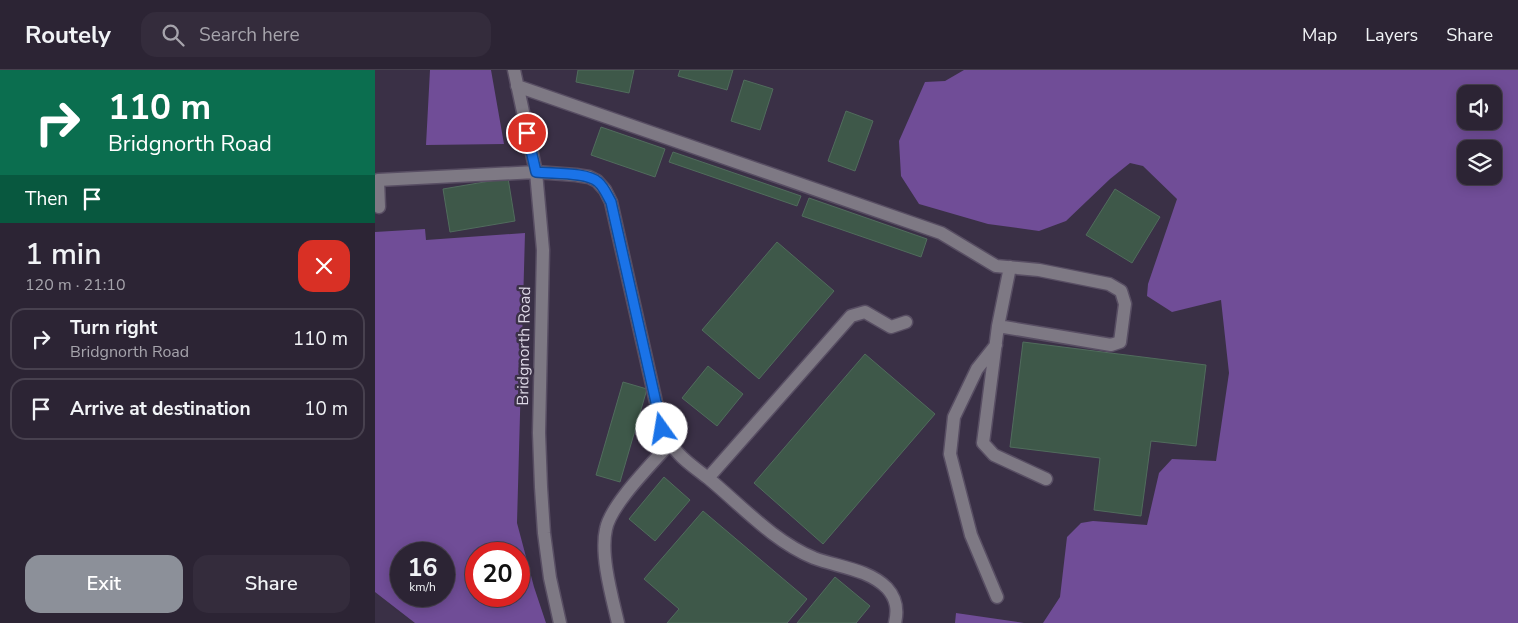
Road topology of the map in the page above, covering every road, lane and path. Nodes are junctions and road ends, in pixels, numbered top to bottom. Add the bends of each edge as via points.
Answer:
1 (514, 70) edge
2 (517, 86) junction
3 (536, 172) junction
4 (379, 207) dead end
5 (1010, 268) junction
6 (906, 322) dead end
7 (998, 326) junction
8 (996, 345) junction
9 (670, 443) junction
10 (708, 478) junction
11 (1046, 479) dead end
12 (997, 597) dead end
13 (560, 623) edge
14 (618, 623) edge
15 (895, 623) edge

1 - 2 street, Bridgnorth Road
2 - 3 street, Bridgnorth Road
2 - 5 street via 941,233 996,266
3 - 4 street via 378,180
3 - 9 street via 589,177 605,190 611,202 662,429
3 - 13 street, Bridgnorth Road via 543,250 541,478 544,533
5 - 7 street
5 - 7 street via 1039,270 1109,284 1121,291 1125,304 1120,342 1111,345
6 - 10 street via 891,327 865,312 851,316
7 - 8 street
8 - 11 street via 983,443 994,455
8 - 12 street via 977,369 954,417 950,454 971,535
9 - 10 street via 680,456
9 - 14 street via 614,509 606,529 608,577
10 - 15 street via 791,546 874,579 887,589 898,606

